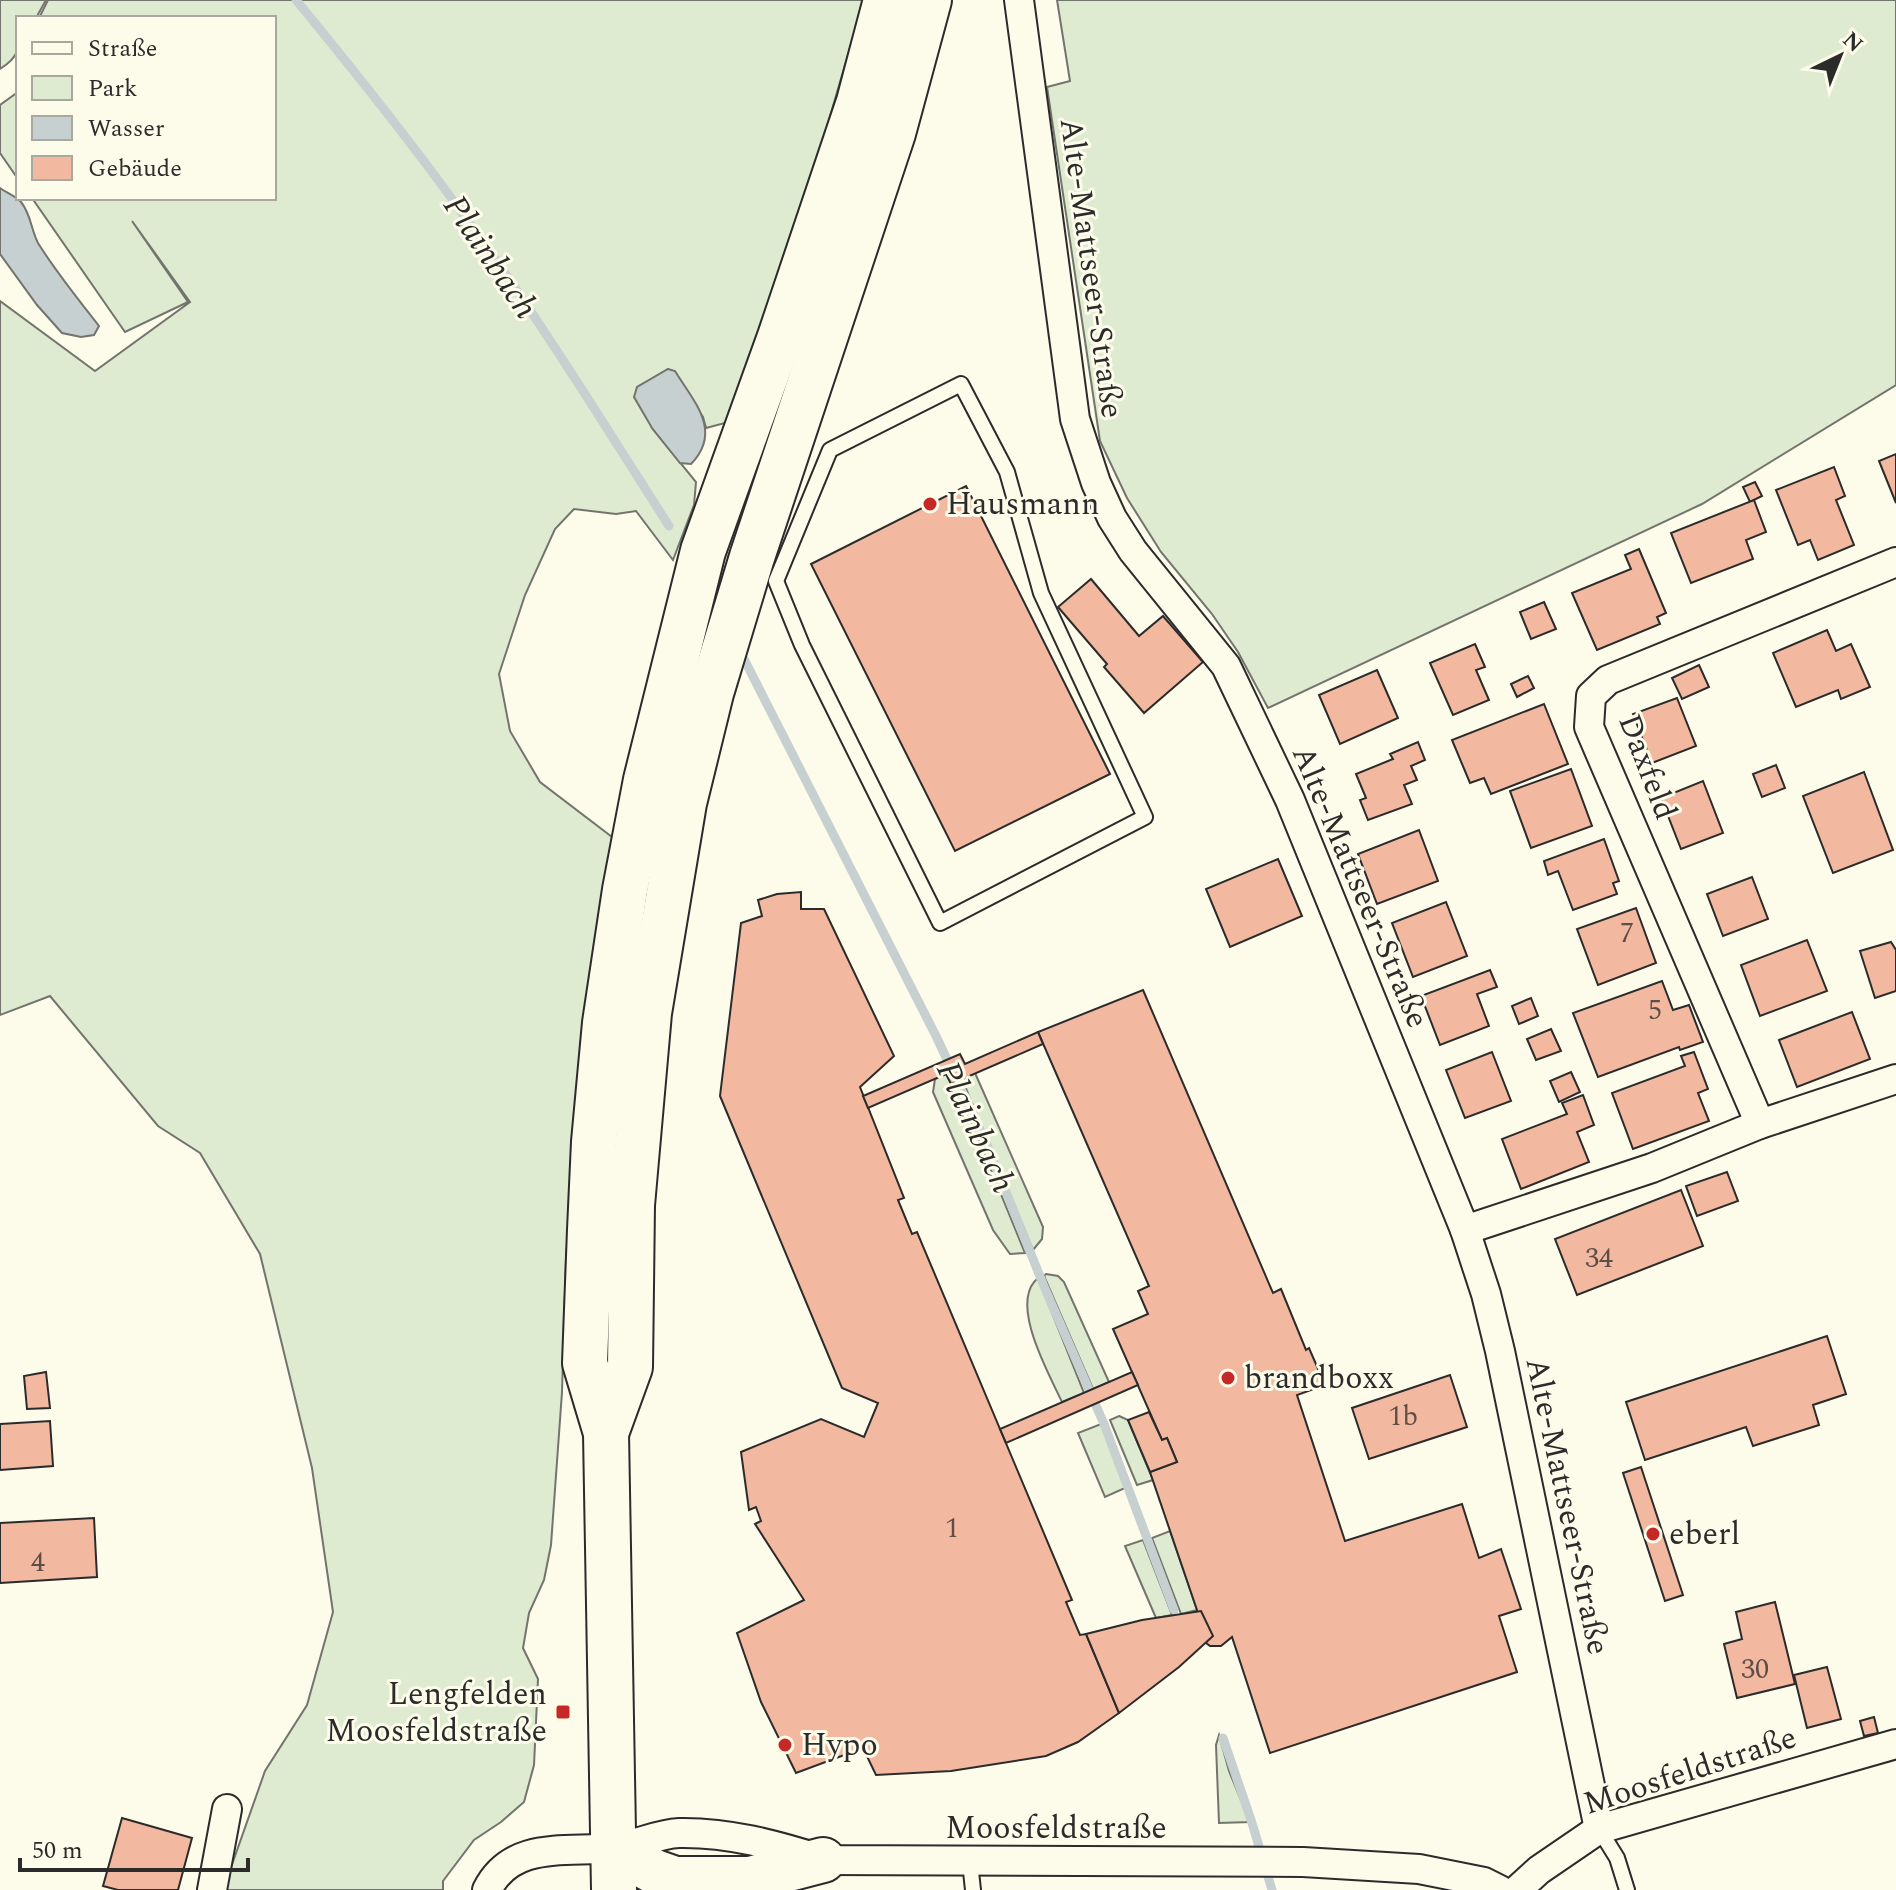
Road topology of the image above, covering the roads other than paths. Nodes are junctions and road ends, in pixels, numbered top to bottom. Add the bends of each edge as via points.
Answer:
1 (886, 0) edge
2 (929, 0) edge
3 (1019, 0) edge
4 (1007, 472) joint
5 (1896, 562) edge
6 (1896, 1079) edge
7 (1760, 1124) junction
8 (1465, 1230) junction
9 (606, 1433) junction
10 (1896, 1744) edge
11 (227, 1809) dead end
12 (1599, 1829) junction
13 (823, 1860) junction
14 (970, 1862) junction
15 (613, 1869) edge
16 (742, 1885) edge
17 (212, 1890) edge
18 (487, 1890) edge
19 (973, 1890) edge
20 (1500, 1890) edge
21 (1517, 1890) edge
22 (1627, 1890) edge

1 - 9 main road via 859,102 703,551 646,780 605,1023 594,1142 585,1363
2 - 9 main road via 893,133 752,557 684,803 649,1013 632,1205 630,1367
3 - 8 street, Alte-Mattseer-Straße via 1075,419 1096,483 1133,551 1226,666 1290,800
4 - 4 lane via 961,384 830,450 776,581 802,645 940,923 1145,817 1041,593
5 - 7 street, Daxfeld via 1608,680 1591,696 1589,727
6 - 7 street
7 - 8 street via 1652,1168
8 - 12 street, Alte-Mattseer-Straße via 1500,1351
9 - 15 main road
10 - 12 street, Moosfeldstraße
11 - 17 street
12 - 21 street, Moosfeldstraße
12 - 22 lane via 1617,1858
13 - 14 street, Moosfeldstraße
13 - 15 street, Moosfeldstraße via 762,1841 679,1833
13 - 16 main road
14 - 19 lane
14 - 20 street, Moosfeldstraße via 1303,1862 1419,1869
15 - 16 main road
15 - 18 street, Moosfeldstraße via 541,1851 506,1865

